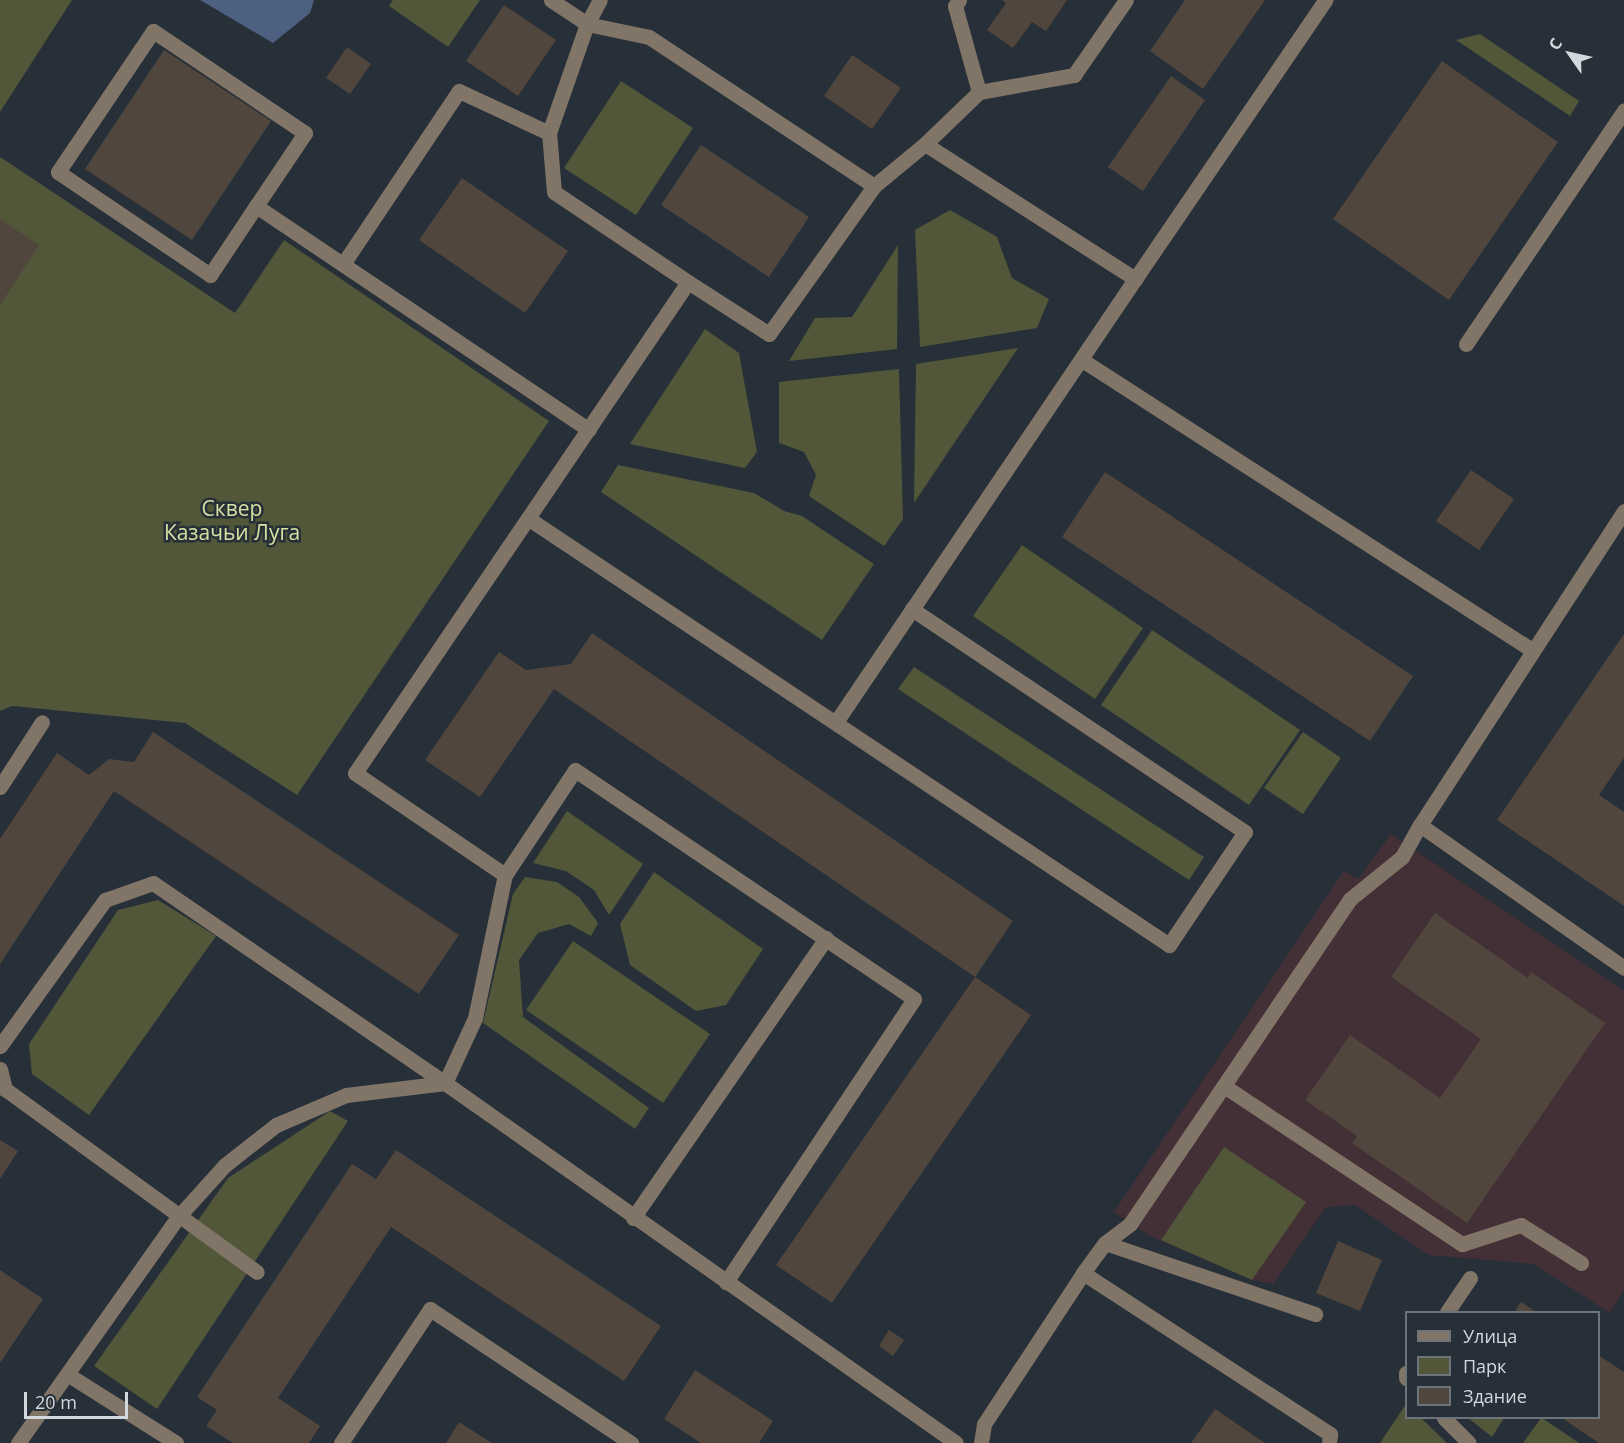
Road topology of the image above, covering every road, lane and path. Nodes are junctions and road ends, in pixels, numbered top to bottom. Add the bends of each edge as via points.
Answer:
1 (551, 0) edge
2 (600, 0) edge
3 (958, 0) edge
4 (1126, 0) edge
5 (1325, 0) edge
6 (587, 24) junction
7 (979, 92) junction
8 (1624, 111) edge
9 (549, 133) junction
10 (925, 144) junction
11 (874, 186) junction
12 (256, 206) junction
13 (342, 264) junction
14 (1135, 279) junction
15 (688, 282) junction
16 (1466, 344) dead end
17 (1082, 360) junction
18 (589, 430) junction
19 (1624, 511) edge
20 (529, 519) junction
21 (912, 609) junction
22 (1532, 650) junction
23 (42, 722) dead end
24 (836, 722) junction
25 (0, 787) edge
26 (1420, 825) junction
27 (505, 874) junction
28 (826, 938) junction
29 (1624, 968) edge
30 (0, 1046) edge
31 (0, 1069) edge
32 (445, 1083) junction
33 (1224, 1086) junction
34 (177, 1217) junction
35 (633, 1218) junction
36 (1105, 1243) junction
37 (1581, 1263) dead end
38 (258, 1272) dead end
39 (1083, 1273) junction
40 (1470, 1278) dead end
41 (726, 1282) junction
42 (1448, 1311) edge
43 (1315, 1314) dead end
44 (67, 1374) junction
45 (1445, 1419) edge
46 (18, 1443) edge
47 (176, 1443) edge
48 (341, 1443) edge
49 (631, 1443) edge
50 (956, 1443) edge
51 (981, 1443) edge
52 (1329, 1443) edge
53 (1469, 1443) edge

1 - 6 lane
2 - 6 lane
3 - 7 lane via 955,6
4 - 7 lane via 1074,75
5 - 14 lane
6 - 9 lane
6 - 11 lane via 649,38
7 - 10 lane
8 - 16 lane
9 - 13 lane via 459,91
9 - 15 lane via 554,192
10 - 11 lane
10 - 14 lane
11 - 15 lane via 769,334
12 - 12 lane via 210,274 58,172 153,31 305,134
12 - 13 lane
13 - 18 lane
14 - 17 lane
15 - 18 lane
17 - 21 lane
17 - 22 lane
18 - 20 lane
19 - 22 lane
20 - 24 lane
20 - 27 lane via 355,773
21 - 24 lane
21 - 24 lane via 1245,832 1201,899 1169,945
22 - 26 lane
23 - 25 lane
26 - 29 lane
26 - 33 lane via 1402,857 1350,899
27 - 28 lane via 575,770
27 - 32 lane via 475,1018
28 - 35 lane
28 - 41 lane via 914,999
30 - 32 lane via 105,900 153,883
31 - 34 lane via 5,1089
32 - 34 lane via 346,1095 276,1125 225,1164
32 - 35 lane
33 - 36 lane via 1130,1224
33 - 37 lane via 1462,1244 1521,1225
34 - 38 lane
34 - 44 lane
35 - 41 lane
36 - 39 lane
36 - 43 lane
39 - 51 lane via 984,1424
39 - 52 lane via 1330,1434
40 - 42 lane
41 - 50 lane
44 - 46 lane
44 - 47 lane
45 - 53 lane
48 - 49 lane via 430,1309

